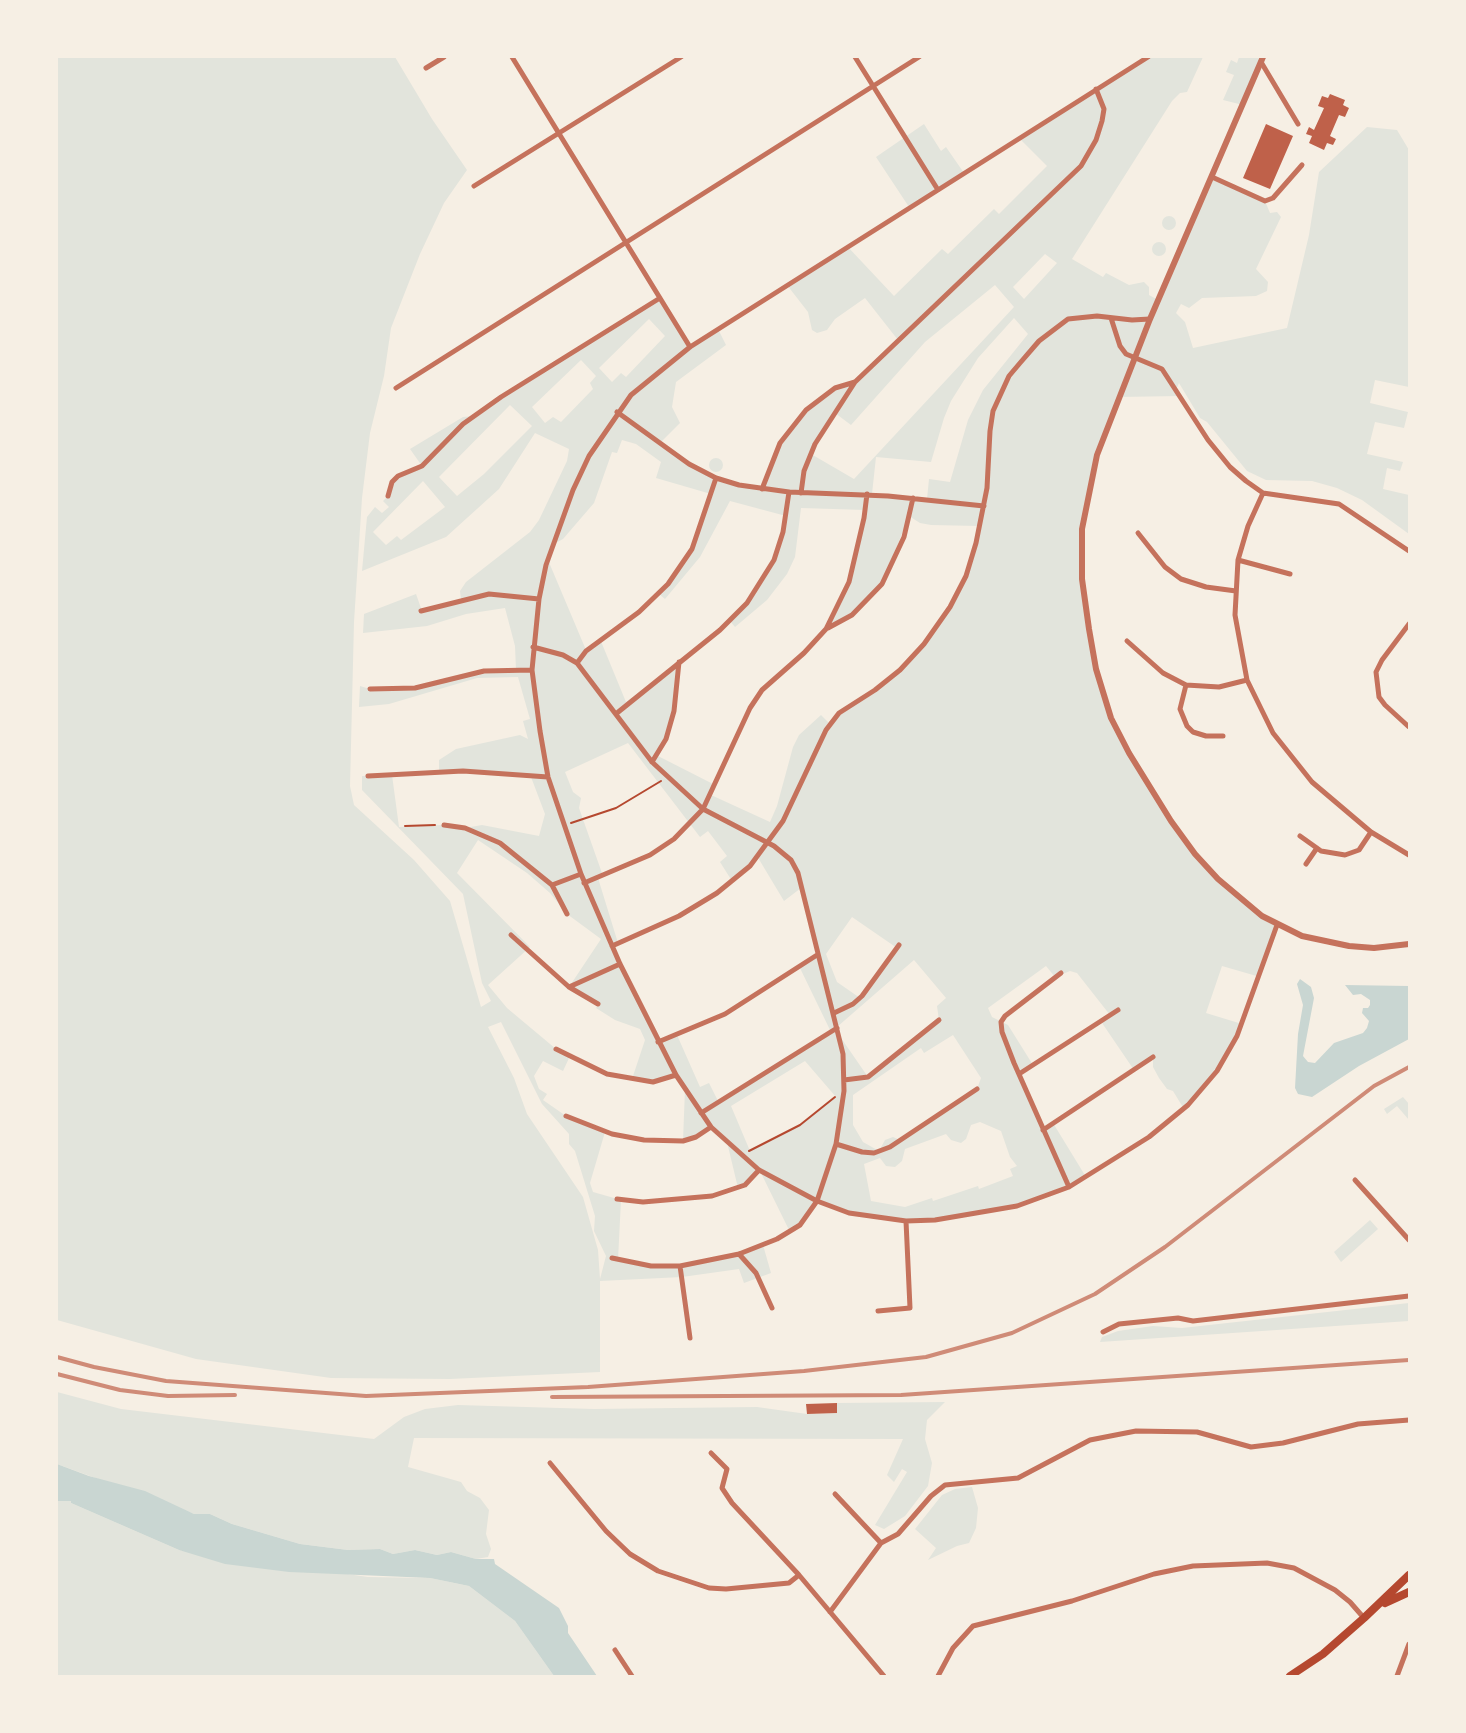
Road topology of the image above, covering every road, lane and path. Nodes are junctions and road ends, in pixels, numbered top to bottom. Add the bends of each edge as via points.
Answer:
1 (444, 57) edge
2 (512, 57) edge
3 (681, 57) edge
4 (855, 57) edge
5 (919, 57) edge
6 (1148, 57) edge
7 (1262, 60) edge
8 (426, 69) dead end
9 (873, 86) junction
10 (1096, 89) junction
11 (1298, 124) dead end
12 (560, 132) junction
13 (1302, 165) dead end
14 (1212, 177) junction
15 (474, 186) dead end
16 (938, 190) junction
17 (625, 242) junction
18 (660, 298) junction
19 (1111, 318) junction
20 (1150, 319) junction
21 (690, 347) junction
22 (1135, 357) junction
23 (855, 382) junction
24 (396, 387) dead end
25 (618, 412) junction
26 (716, 478) junction
27 (762, 489) junction
28 (789, 492) junction
29 (801, 493) junction
30 (1263, 493) junction
31 (867, 494) junction
32 (388, 496) dead end
33 (913, 498) junction
34 (984, 506) junction
35 (1138, 534) dead end
36 (1409, 551) edge
37 (1238, 560) junction
38 (1290, 574) dead end
39 (1236, 591) junction
40 (539, 599) junction
41 (421, 611) dead end
42 (1409, 624) edge
43 (826, 629) junction
44 (1127, 641) dead end
45 (533, 647) junction
46 (680, 662) junction
47 (577, 663) junction
48 (532, 670) junction
49 (1247, 680) junction
50 (1186, 685) junction
51 (370, 689) dead end
52 (617, 714) junction
53 (1409, 727) edge
54 (1223, 736) dead end
55 (652, 762) junction
56 (368, 776) dead end
57 (548, 777) junction
58 (666, 777) junction
59 (703, 809) junction
60 (444, 825) joint
61 (405, 826) dead end
62 (563, 826) junction
63 (1371, 832) junction
64 (1300, 836) dead end
65 (768, 843) junction
66 (1317, 848) junction
67 (1409, 855) edge
68 (1306, 864) dead end
69 (581, 874) junction
70 (584, 883) junction
71 (552, 885) junction
72 (567, 914) dead end
73 (1277, 925) junction
74 (511, 935) dead end
75 (1409, 944) edge
76 (899, 945) dead end
77 (612, 946) junction
78 (817, 954) junction
79 (620, 964) junction
80 (1061, 973) dead end
81 (569, 987) junction
82 (598, 1004) dead end
83 (1119, 1010) dead end
84 (834, 1013) junction
85 (939, 1020) dead end
86 (837, 1028) junction
87 (658, 1042) junction
88 (556, 1049) dead end
89 (1153, 1057) dead end
90 (1019, 1074) junction
91 (675, 1075) junction
92 (844, 1080) junction
93 (977, 1089) dead end
94 (844, 1090) junction
95 (701, 1113) junction
96 (566, 1116) dead end
97 (711, 1127) junction
98 (1043, 1130) junction
99 (836, 1144) junction
100 (741, 1155) junction
101 (759, 1170) junction
102 (1355, 1180) dead end
103 (1068, 1187) junction
104 (617, 1199) dead end
105 (817, 1201) junction
106 (906, 1221) junction
107 (1409, 1240) edge
108 (739, 1254) junction
109 (612, 1258) dead end
110 (680, 1266) junction
111 (1409, 1296) edge
112 (772, 1308) dead end
113 (878, 1311) dead end
114 (1103, 1332) dead end
115 (690, 1338) dead end
116 (1409, 1420) edge
117 (711, 1453) dead end
118 (550, 1463) dead end
119 (835, 1494) dead end
120 (881, 1543) junction
121 (799, 1575) junction
122 (1408, 1577) edge
123 (1409, 1592) edge
124 (1378, 1606) junction
125 (830, 1612) junction
126 (1364, 1618) junction
127 (1409, 1644) edge
128 (615, 1650) dead end
129 (632, 1676) edge
130 (884, 1676) edge
131 (938, 1676) edge
132 (1290, 1676) edge
133 (1397, 1676) edge

1 - 8 street
2 - 12 street
3 - 12 street
4 - 9 street
5 - 9 street
6 - 10 street
7 - 11 street
7 - 14 street
9 - 16 street
9 - 17 street
10 - 16 street
10 - 23 street via 1104,109 1102,120 1081,166
12 - 15 street
12 - 17 street
13 - 14 street via 1273,198 1265,201
14 - 20 street
16 - 21 street
17 - 18 street
17 - 24 street
18 - 21 street
18 - 32 street via 468,420 422,466 398,476
19 - 20 street
19 - 22 street via 1120,346
19 - 34 street via 1068,319 1039,341 1009,376 991,421
20 - 22 street
21 - 25 street via 631,395
22 - 30 street via 1162,369 1208,440 1230,467
22 - 73 street via 1097,455 1082,529 1082,579 1096,669 1111,718 1147,786 1171,821 1218,879 1242,902
23 - 27 street via 835,388 806,410 780,443
23 - 29 street via 815,444 804,471
25 - 26 street via 666,448
25 - 40 street via 573,490 546,565
26 - 27 street
26 - 47 street via 692,549 668,584 639,612 586,651
27 - 28 street
28 - 29 street
28 - 46 street via 783,532 764,580 730,621
29 - 31 street
30 - 36 street via 1339,504
30 - 37 street
31 - 33 street
31 - 43 street via 849,582
33 - 34 street
33 - 43 street via 904,537 882,584 852,615
34 - 65 street via 966,576 950,607 900,670 839,712
35 - 39 street via 1165,567 1181,579
37 - 38 street
37 - 39 street
39 - 49 street via 1235,615
40 - 41 street via 489,594
40 - 45 street
42 - 53 street via 1376,672 1379,696
43 - 59 street via 762,690
44 - 50 street via 1163,673
45 - 47 street
45 - 48 street
46 - 52 street
46 - 55 street via 674,711 666,739
47 - 52 street
48 - 51 street via 484,670 415,688
48 - 57 street
49 - 50 street via 1219,687
49 - 63 street via 1273,733 1292,760
50 - 54 street via 1180,710 1187,726 1206,736
52 - 55 street
55 - 58 street
56 - 57 street via 463,771
57 - 62 street
58 - 59 street
58 - 62 path via 616,808
59 - 65 street
59 - 70 street via 674,839 650,855
60 - 61 path
60 - 71 street via 465,828 500,843
62 - 69 street
63 - 66 street via 1351,855
63 - 67 street
64 - 66 street
65 - 77 street via 750,866 717,893 679,916
65 - 78 street via 791,860 798,873
66 - 68 street
69 - 70 street
69 - 71 street
70 - 77 street
71 - 72 street
73 - 75 street via 1302,936 1349,946
73 - 103 street via 1237,1036 1217,1071 1188,1105 1149,1137
74 - 81 street
76 - 84 street via 862,996
77 - 79 street
78 - 84 street
78 - 87 street via 724,1014
79 - 81 street
79 - 87 street
80 - 90 street via 1001,1022
81 - 82 street
83 - 90 street
84 - 86 street
85 - 92 street via 868,1077
86 - 92 street
86 - 95 street
87 - 91 street
88 - 91 street via 608,1074 653,1082
89 - 98 street
90 - 98 street
91 - 95 street
92 - 94 street
93 - 99 street via 890,1148 868,1153
94 - 99 street
94 - 100 path via 800,1125
95 - 97 street
96 - 97 street via 612,1134 673,1142 696,1137
97 - 100 street
98 - 103 street
99 - 105 street
100 - 101 street
101 - 104 street via 745,1185 712,1196 643,1202
101 - 105 street
102 - 107 street
103 - 106 street via 1017,1206 964,1217
105 - 106 street via 849,1212
105 - 108 street via 800,1225
106 - 113 street via 910,1308
108 - 110 street
108 - 112 street via 756,1274
109 - 110 street via 640,1265
110 - 115 street
111 - 114 street via 1192,1321 1178,1318 1119,1324
116 - 120 street via 1358,1424 1283,1443 1251,1446 1197,1432 1144,1430 1108,1435 1090,1440 1018,1478 945,1485 898,1534
117 - 121 street via 727,1469 722,1488 732,1503
118 - 121 street via 606,1531 630,1554 658,1571 709,1588 726,1589 789,1583
119 - 120 street
120 - 125 street
121 - 125 street
122 - 124 main road
123 - 124 main road
124 - 126 main road
125 - 130 street
126 - 131 street via 1335,1590 1294,1568 1267,1563 1193,1566 973,1626 953,1648
126 - 132 main road via 1323,1654
127 - 133 street
128 - 129 street

